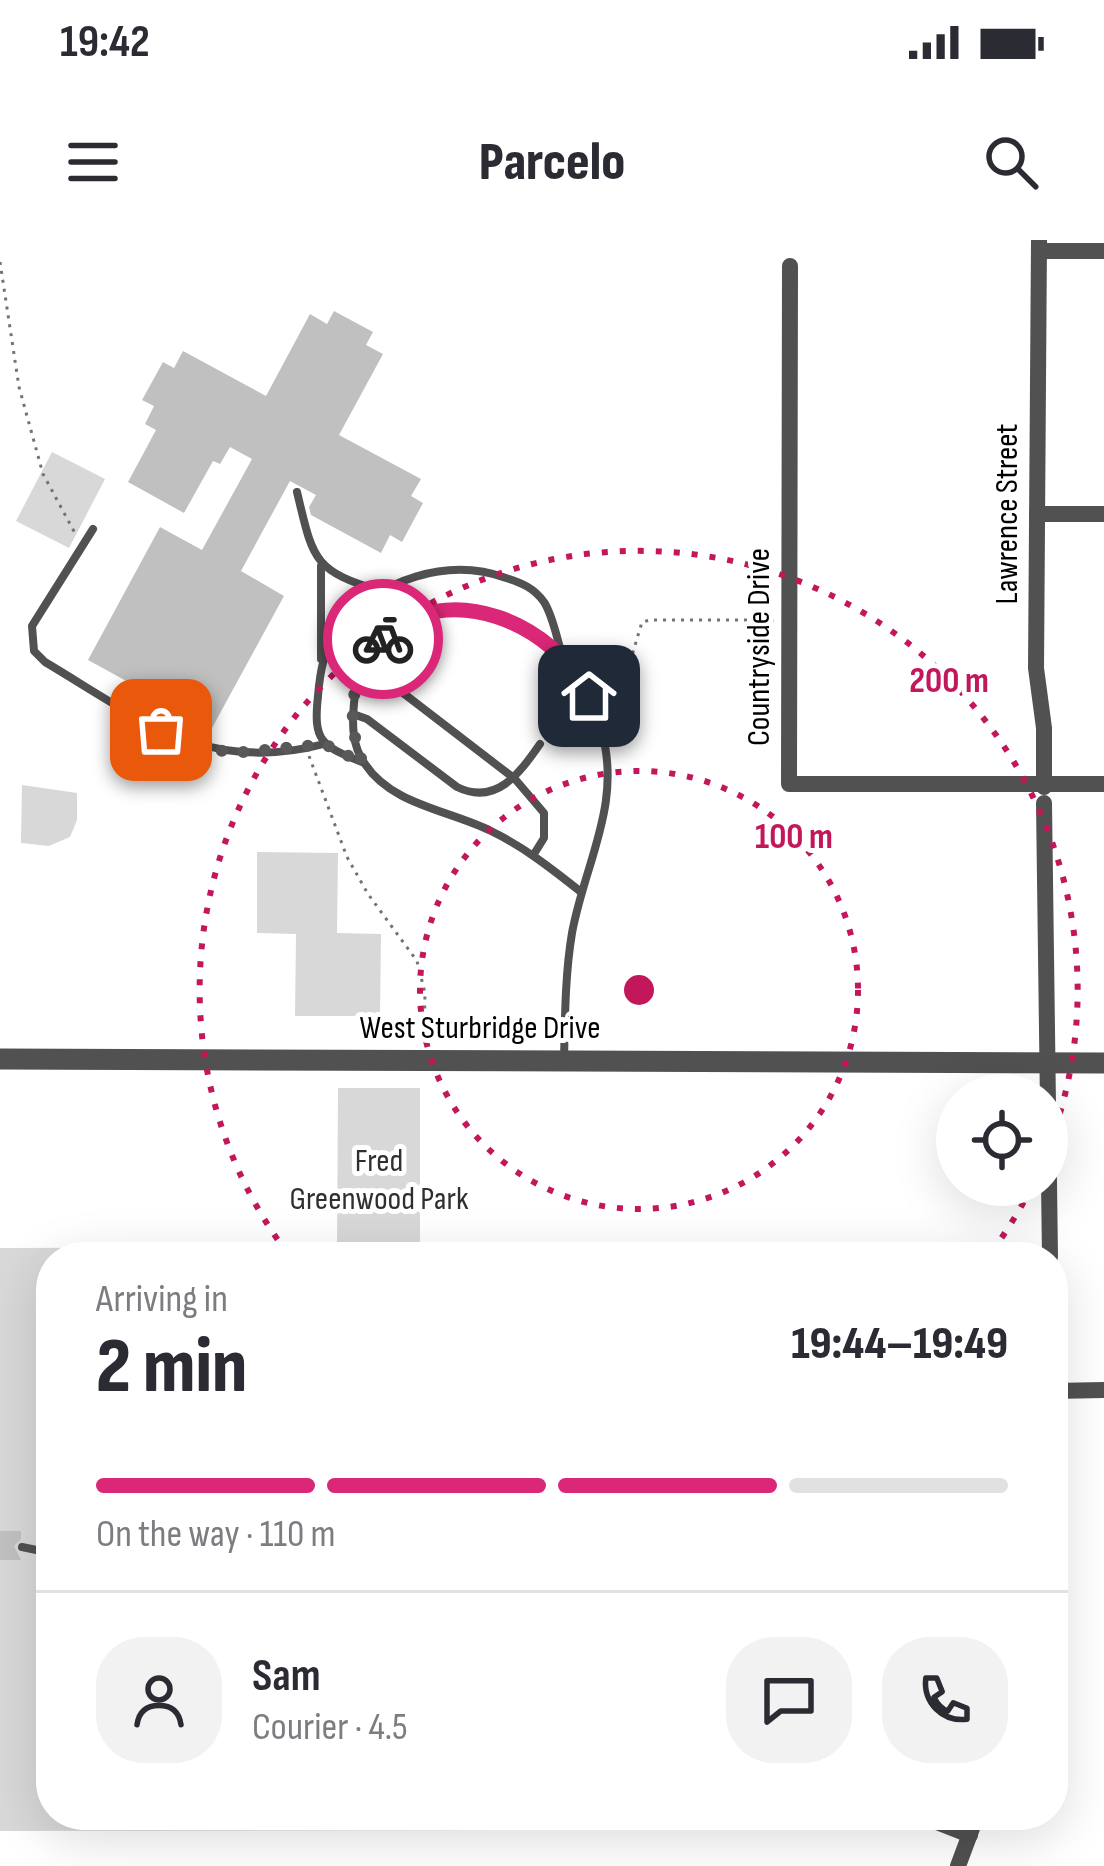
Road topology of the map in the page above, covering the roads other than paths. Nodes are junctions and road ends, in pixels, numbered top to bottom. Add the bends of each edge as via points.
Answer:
1 (1039, 246) edge
2 (1104, 251) edge
3 (790, 266) dead end
4 (297, 492) dead end
5 (1037, 514) junction
6 (1104, 514) edge
7 (93, 529) dead end
8 (321, 565) junction
9 (382, 592) junction
10 (562, 656) junction
11 (322, 661) junction
12 (364, 663) junction
13 (353, 714) junction
14 (324, 744) junction
15 (540, 744) dead end
16 (363, 763) junction
17 (515, 779) junction
18 (1104, 784) edge
19 (1044, 791) junction
20 (534, 854) junction
21 (581, 892) junction
22 (0, 1059) edge
23 (563, 1062) junction
24 (1047, 1063) junction
25 (1104, 1063) edge
26 (1050, 1242) edge
27 (1104, 1390) edge
28 (1068, 1391) edge
29 (22, 1547) dead end
30 (36, 1550) edge
31 (959, 1830) edge
32 (971, 1830) edge
33 (970, 1834) junction
34 (958, 1866) edge

1 - 2 street
1 - 5 street, Lawrence Street
3 - 19 street, Countryside Drive via 789,784
4 - 8 lane
5 - 6 street
5 - 19 street, Lawrence Street
7 - 14 lane via 32,626 34,651 45,662 209,750
8 - 9 lane
8 - 11 lane
9 - 10 lane via 450,568 528,585 546,604
9 - 11 lane via 340,628
10 - 12 lane via 526,629 465,609 420,615
10 - 21 lane via 597,714 610,777
11 - 14 lane via 315,719
12 - 13 lane
12 - 17 lane
13 - 16 lane
13 - 17 lane via 472,795
14 - 16 lane
15 - 17 lane
16 - 20 lane via 385,789
17 - 20 lane via 544,813
18 - 19 street, Countryside Drive
19 - 24 street, Lawrence Street
20 - 21 lane
21 - 23 lane
22 - 23 street, West Sturbridge Drive
23 - 24 street, West Sturbridge Drive
24 - 25 street, West Sturbridge Drive
24 - 26 street, Lawrence Street
27 - 28 street
29 - 30 lane
31 - 33 street
32 - 33 street
33 - 34 street

